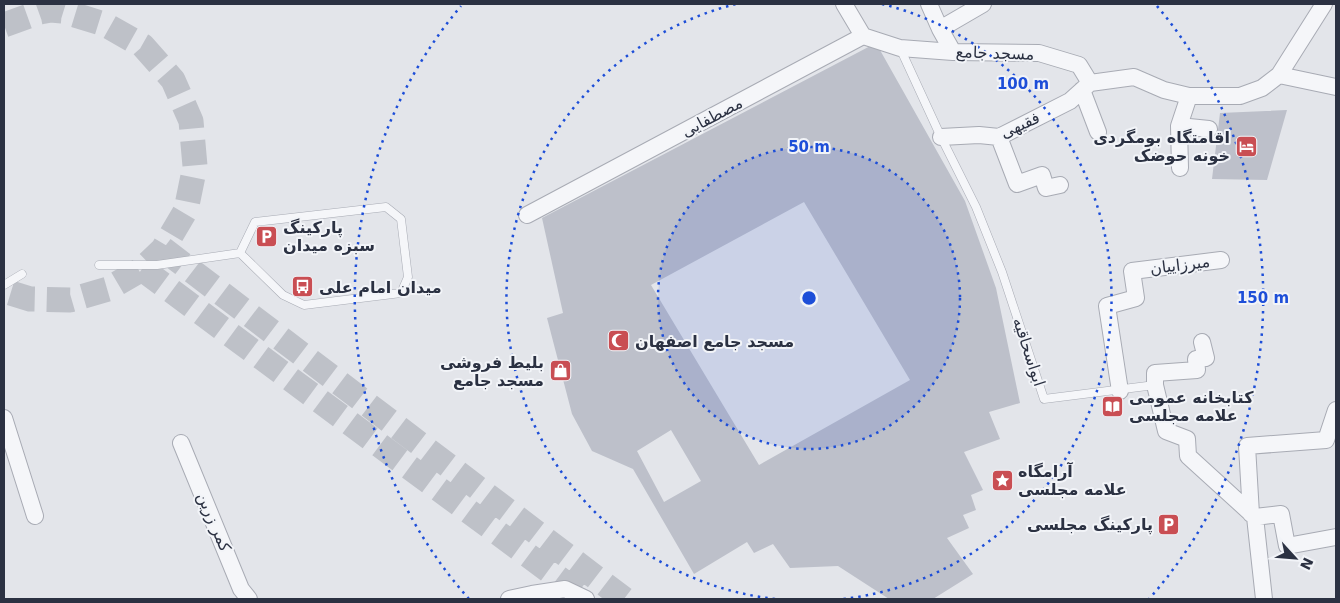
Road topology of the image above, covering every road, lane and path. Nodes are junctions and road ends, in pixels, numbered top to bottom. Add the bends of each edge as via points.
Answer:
1 (844, 4) edge
2 (929, 4) edge
3 (983, 4) edge
4 (1324, 4) edge
5 (940, 29) junction
6 (863, 36) junction
7 (900, 48) junction
8 (953, 52) junction
9 (1279, 75) junction
10 (1086, 87) junction
11 (1336, 88) edge
12 (1189, 96) junction
13 (1179, 126) junction
14 (1209, 129) dead end
15 (1098, 132) dead end
16 (941, 137) junction
17 (999, 137) junction
18 (1180, 168) dead end
19 (1060, 185) dead end
20 (527, 215) dead end
21 (240, 253) junction
22 (1222, 260) dead end
23 (99, 265) dead end
24 (22, 274) dead end
25 (4, 284) edge
26 (1202, 342) dead end
27 (1155, 385) junction
28 (1120, 391) junction
29 (1336, 410) edge
30 (4, 418) edge
31 (181, 443) dead end
32 (1253, 515) junction
33 (35, 516) dead end
34 (1336, 537) edge
35 (248, 599) edge
36 (509, 599) edge
37 (586, 599) edge
38 (1264, 599) edge

1 - 6 street
2 - 5 street
3 - 5 street
4 - 9 street
5 - 8 street
6 - 7 street
6 - 20 street, مصطفایی
7 - 8 street, مسجد جامع
7 - 16 lane, ابواسحاقیه
8 - 10 street, مسجد جامع via 1039,53 1079,65
9 - 11 street
9 - 12 street via 1262,88 1240,96
10 - 12 street via 1134,77
10 - 15 street, مسجد جامع
10 - 17 street, فقیهی via 1070,101
12 - 13 street
13 - 14 street
13 - 18 street
16 - 17 street, فقیهی
16 - 28 lane, ابواسحاقیه via 976,207 999,264 1044,399
17 - 19 street via 1017,184 1042,175 1046,188
21 - 21 lane via 283,296 304,305 401,293 408,277 401,219 386,207 255,222
21 - 23 lane via 156,265
22 - 28 street, میرزاییان via 1132,271 1136,298 1107,306
24 - 25 lane
26 - 27 street via 1206,358 1196,359 1197,370 1155,373
27 - 28 lane, ابواسحاقیه
27 - 32 street via 1166,431 1187,439 1188,456
29 - 32 street via 1326,440 1247,446
30 - 33 street
31 - 35 street, کمر زرین
32 - 34 street via 1281,514 1287,546
32 - 38 street
36 - 37 street via 565,589

